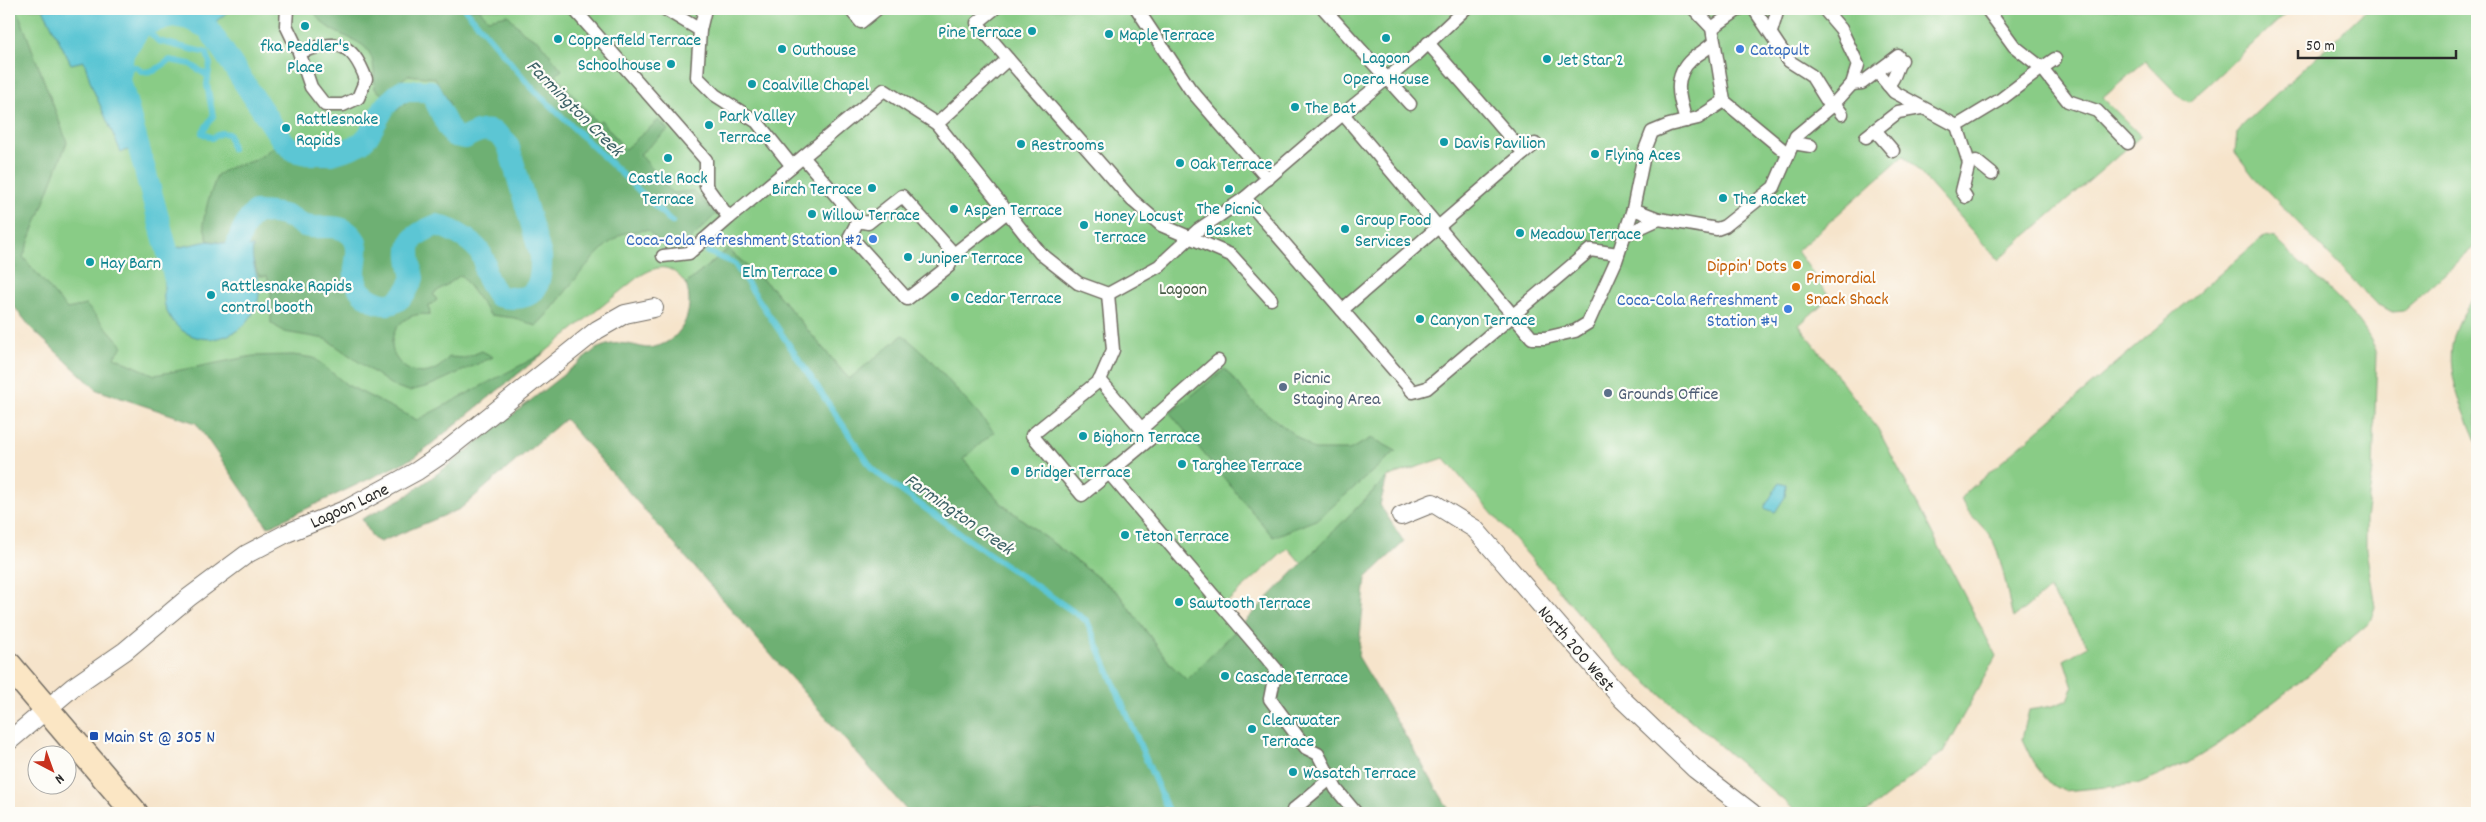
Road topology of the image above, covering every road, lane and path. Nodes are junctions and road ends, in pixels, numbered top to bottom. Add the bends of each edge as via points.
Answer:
1 (287, 9) edge
2 (574, 9) edge
3 (665, 9) edge
4 (705, 9) edge
5 (850, 9) edge
6 (877, 9) edge
7 (994, 9) edge
8 (1137, 9) edge
9 (1324, 9) edge
10 (1465, 9) edge
11 (1694, 9) edge
12 (1739, 9) edge
13 (1754, 9) edge
14 (1778, 9) edge
15 (1824, 9) edge
16 (1987, 9) edge
17 (1712, 28) junction
18 (700, 30) junction
19 (1771, 32) junction
20 (1714, 42) junction
21 (1428, 43) junction
22 (299, 52) junction
23 (1008, 59) junction
24 (2055, 59) dead end
25 (2042, 68) junction
26 (1878, 73) junction
27 (1388, 78) junction
28 (1852, 84) junction
29 (1888, 85) junction
30 (1724, 101) junction
31 (1410, 104) dead end
32 (1832, 105) junction
33 (1920, 108) junction
34 (1343, 114) junction
35 (1842, 114) dead end
36 (1686, 120) junction
37 (937, 124) junction
38 (1957, 126) junction
39 (2128, 143) dead end
40 (1535, 144) dead end
41 (1810, 146) dead end
42 (1790, 148) junction
43 (1893, 151) dead end
44 (1524, 153) junction
45 (803, 157) junction
46 (1969, 163) junction
47 (792, 166) junction
48 (1992, 174) dead end
49 (1268, 179) junction
50 (1966, 197) dead end
51 (1245, 198) junction
52 (1633, 209) junction
53 (1007, 212) junction
54 (729, 218) junction
55 (1659, 219) junction
56 (858, 220) junction
57 (1439, 226) junction
58 (1624, 235) junction
59 (1190, 237) junction
60 (954, 254) junction
61 (1618, 254) junction
62 (663, 256) dead end
63 (1108, 294) junction
64 (1270, 299) dead end
65 (654, 308) dead end
66 (1342, 310) junction
67 (1513, 315) junction
68 (1218, 361) dead end
69 (1100, 380) junction
70 (1141, 428) junction
71 (1109, 473) junction
72 (1401, 516) dead end
73 (9, 665) edge
74 (47, 708) junction
75 (9, 741) edge
76 (1331, 778) junction
77 (135, 813) edge
78 (1295, 813) edge
79 (1356, 813) edge
80 (1752, 813) edge

1 - 22 street via 286,25
2 - 54 street via 706,160 706,186
3 - 18 street
4 - 18 street
5 - 6 street via 861,22
7 - 23 street via 977,23
8 - 49 street via 1190,89
9 - 27 street
10 - 21 street
11 - 17 street
12 - 17 street
13 - 19 street
14 - 19 street
15 - 28 street via 1841,29 1858,65
16 - 25 street via 2014,46
17 - 20 street
18 - 47 street via 697,78 715,95 757,122
19 - 32 street via 1789,60 1811,76
20 - 30 street
20 - 36 street via 1685,67 1680,78 1678,95
21 - 27 street
21 - 44 street
22 - 22 street via 311,87 325,105 343,105 358,98 366,79 360,65 343,47 333,43
23 - 37 street
23 - 59 street via 1132,200 1162,225
24 - 25 street
25 - 38 street via 2000,100
25 - 39 street via 2068,100 2097,111
26 - 28 street via 1862,83
26 - 29 street
26 - 29 street via 1900,58 1895,78
27 - 31 street
27 - 34 street
28 - 32 street
29 - 33 street
30 - 36 street via 1698,118
30 - 42 street
32 - 35 street
32 - 42 street via 1796,136
33 - 38 street
33 - 43 street via 1898,112 1871,134
34 - 49 street
34 - 57 street
36 - 52 street via 1652,132 1631,195
37 - 45 street via 884,90
37 - 53 street
38 - 46 street
40 - 44 street
41 - 42 street
42 - 55 street via 1774,187 1725,226 1717,229
44 - 57 street
45 - 47 street
45 - 56 street
46 - 48 street via 1976,161
46 - 50 street via 1962,191
47 - 54 street
49 - 51 street
51 - 59 street
51 - 66 street
52 - 55 street
52 - 58 street
53 - 60 street
53 - 63 street via 1040,253 1078,283
54 - 62 street via 689,253
55 - 58 street
56 - 60 street via 868,223 902,196
56 - 60 street via 850,236 907,299 949,266
57 - 66 street
57 - 67 street
58 - 61 street
59 - 63 street via 1159,266
59 - 64 street via 1231,255
61 - 67 street via 1590,250
61 - 67 street via 1588,323 1575,331 1532,338
63 - 69 street via 1113,350
65 - 74 street, Lagoon Lane via 625,314 590,335 417,471 347,509 246,554
66 - 67 street via 1413,392 1426,388
68 - 70 street
69 - 70 street
69 - 71 street via 1032,435 1082,495
70 - 71 street via 1150,439
71 - 76 street via 1276,670 1270,699 1306,748 1318,754
72 - 80 street, North 200 West via 1432,503 1475,529 1622,699 1695,770
73 - 74 main road
74 - 75 street, Lagoon Lane
74 - 77 main road
76 - 78 street via 1293,810
76 - 79 street

